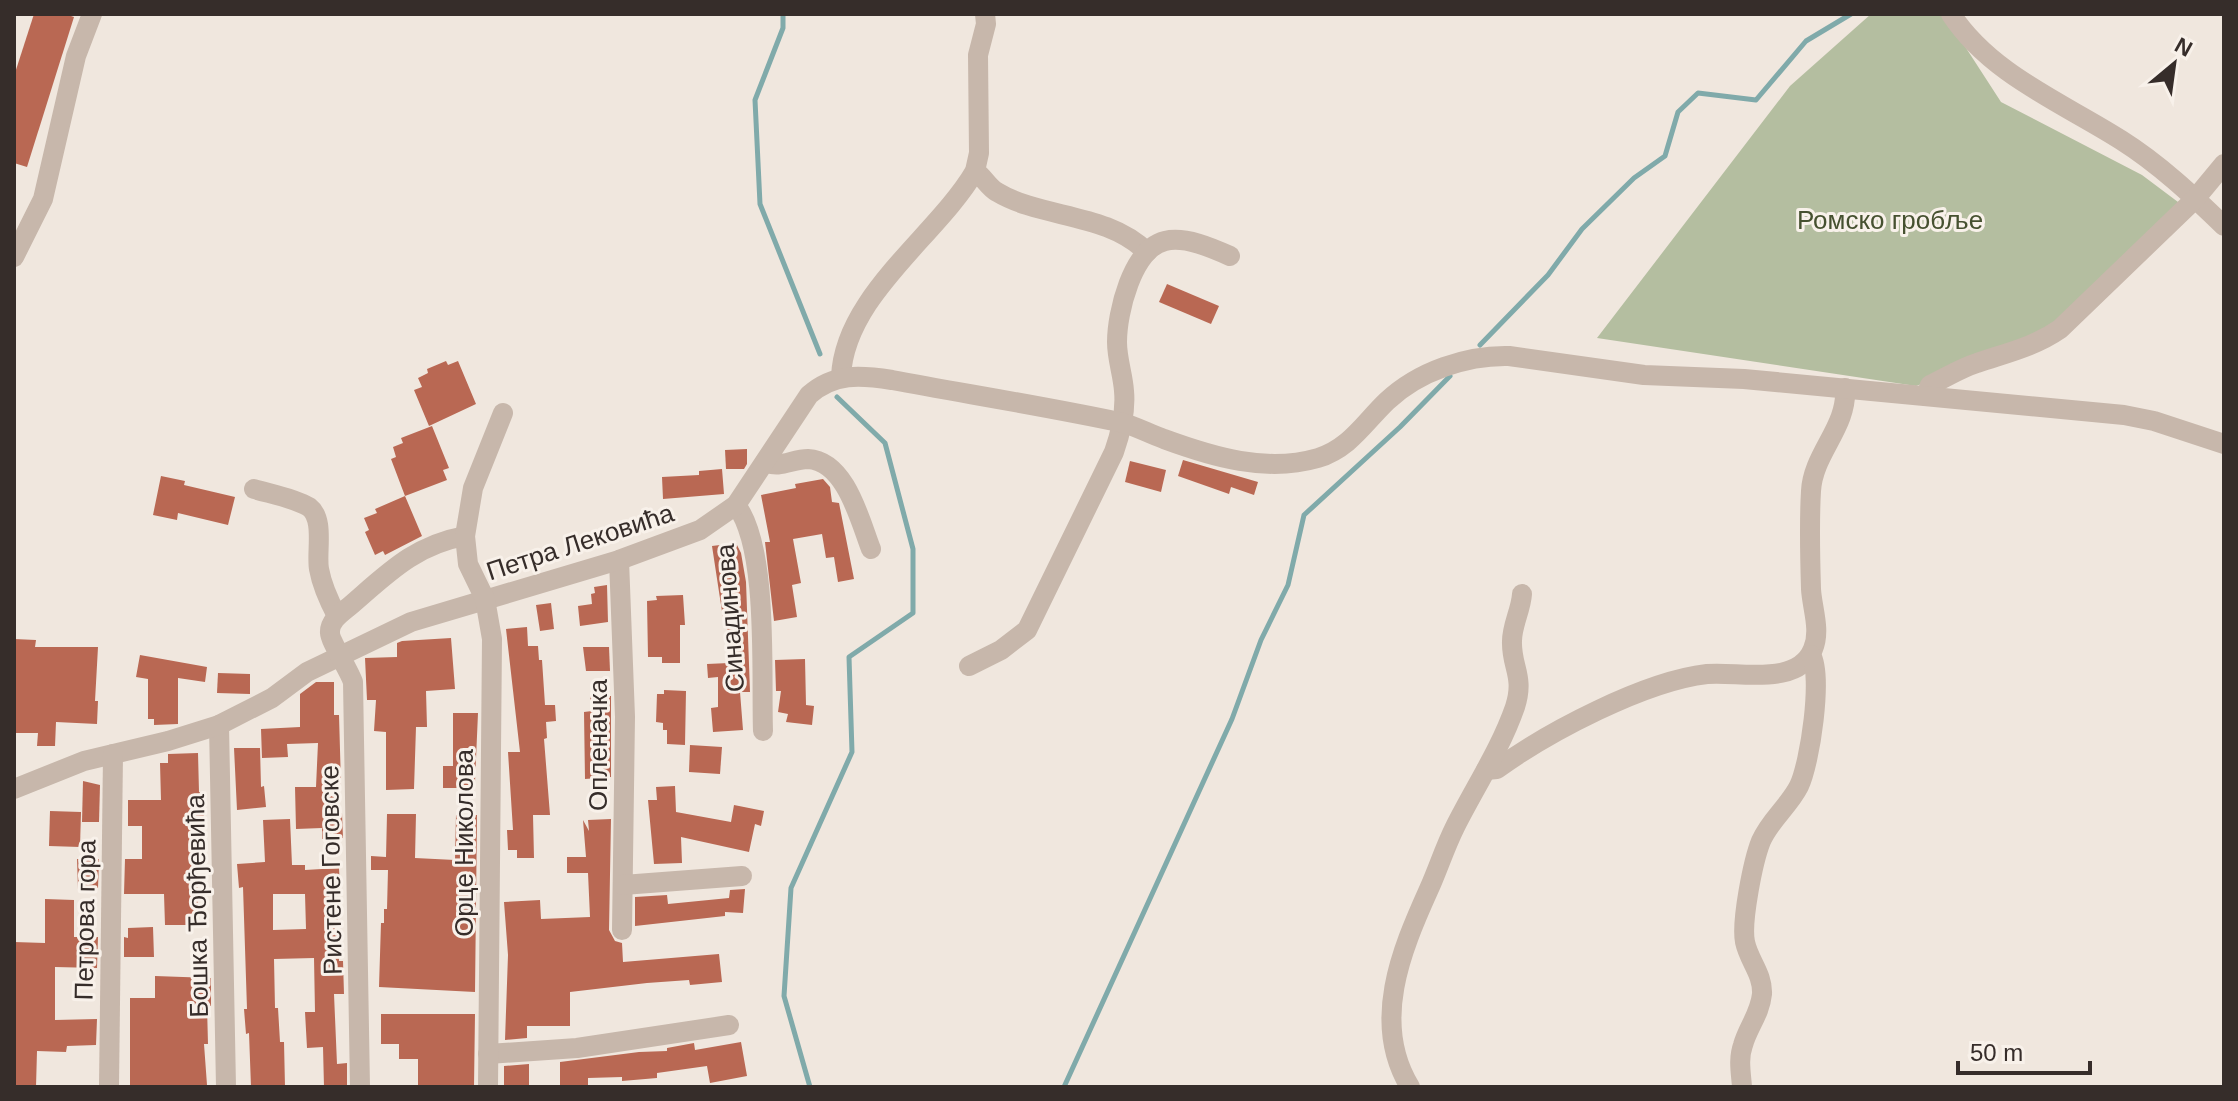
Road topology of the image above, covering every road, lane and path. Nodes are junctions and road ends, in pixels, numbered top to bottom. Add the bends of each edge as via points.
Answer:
1 (92, 14) edge
2 (985, 14) edge
3 (1951, 14) edge
4 (2224, 164) edge
5 (975, 171) junction
6 (2195, 199) junction
7 (2224, 226) edge
8 (1147, 252) junction
9 (1230, 256) dead end
10 (14, 257) edge
11 (841, 377) junction
12 (1845, 388) junction
13 (1926, 396) junction
14 (503, 413) dead end
15 (1123, 423) junction
16 (2224, 444) edge
17 (765, 462) junction
18 (254, 489) dead end
19 (736, 505) junction
20 (465, 536) junction
21 (871, 549) dead end
22 (619, 560) junction
23 (1522, 594) dead end
24 (485, 599) junction
25 (337, 616) junction
26 (341, 654) junction
27 (1811, 655) junction
28 (969, 666) dead end
29 (219, 725) junction
30 (763, 731) dead end
31 (113, 754) junction
32 (1486, 770) junction
33 (14, 789) edge
34 (742, 876) dead end
35 (623, 885) junction
36 (622, 930) dead end
37 (729, 1025) dead end
38 (488, 1054) junction
39 (109, 1087) edge
40 (226, 1087) edge
41 (360, 1087) edge
42 (488, 1087) edge
43 (1410, 1087) edge
44 (1742, 1087) edge

1 - 10 street via 73,67 43,199
2 - 5 street via 978,55
3 - 6 street via 2010,73 2132,147
4 - 6 street
5 - 8 street via 997,192 1108,227
5 - 11 street via 867,307 841,355
6 - 7 street
6 - 13 street via 2060,329 2042,342 1973,364 1930,385
8 - 9 street via 1167,240
8 - 15 street via 1126,293 1118,328
11 - 15 street via 892,380
11 - 17 street, Петра Лековића via 809,395
12 - 13 street
12 - 15 street via 1644,375 1491,356 1421,378 1389,399 1354,438 1316,458 1275,463 1227,460
12 - 27 street via 1841,420 1812,483 1810,565 1817,638
13 - 16 street via 2124,415
14 - 20 street via 473,488
15 - 28 street via 1032,622 1016,641
17 - 19 street, Петра Лековића
17 - 21 street via 778,466 809,459 832,469 846,487
18 - 25 street via 315,513 319,567
19 - 22 street, Петра Лековића via 700,530
19 - 30 street, Синадинова via 748,524 759,598
20 - 24 street, Орце Николова via 468,564
20 - 25 street via 437,542 406,558
22 - 24 street, Петра Лековића
22 - 35 street, Опленачка via 625,717
23 - 32 street via 1511,641 1518,694
24 - 26 street, Петра Лековића via 411,622
24 - 38 street, Орце Николова via 492,639
25 - 26 street, Ристене Гоговске via 330,636
26 - 29 street, Петра Лековића
26 - 41 street, Ристене Гоговске via 353,682
27 - 32 street via 1789,671 1707,674 1665,683
27 - 44 street via 1815,696 1806,765 1792,798 1761,842 1745,917 1744,939 1762,988 1741,1053
29 - 31 street, Петра Лековића
29 - 40 street, Бошка Ђорђевића
31 - 33 street, Петра Лековића
31 - 39 street, Петрова гора
32 - 43 street via 1454,829 1400,959 1391,1036
34 - 35 street
35 - 36 street, Опленачка
37 - 38 street via 577,1048
38 - 42 street, Орце Николова

